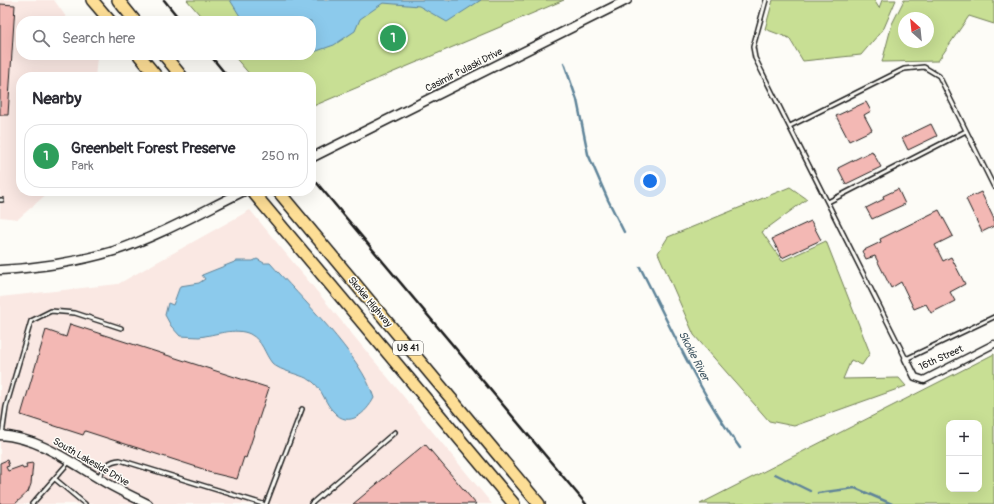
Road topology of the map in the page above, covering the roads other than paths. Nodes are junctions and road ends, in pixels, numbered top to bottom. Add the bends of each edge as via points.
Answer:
1 (92, 0) edge
2 (118, 0) edge
3 (626, 0) edge
4 (766, 0) edge
5 (106, 16) edge
6 (131, 16) edge
7 (142, 60) edge
8 (168, 60) edge
9 (153, 72) edge
10 (178, 72) edge
11 (790, 126) junction
12 (966, 131) junction
13 (316, 156) edge
14 (994, 187) edge
15 (234, 196) edge
16 (256, 196) edge
17 (282, 196) edge
18 (828, 202) junction
19 (0, 270) edge
20 (994, 317) edge
21 (120, 328) dead end
22 (994, 344) edge
23 (906, 359) junction
24 (302, 409) dead end
25 (395, 432) dead end
26 (1, 435) edge
27 (70, 461) junction
28 (98, 478) junction
29 (55, 479) junction
30 (32, 504) edge
31 (84, 504) edge
32 (148, 504) edge
33 (263, 504) edge
34 (266, 504) edge
35 (311, 504) edge
36 (514, 504) edge
37 (539, 504) edge

1 - 5 highway
2 - 6 highway
3 - 13 street, Casimir Pulaski Drive
4 - 11 lane via 753,47 755,58
7 - 9 highway
8 - 10 highway
11 - 12 lane via 904,69 924,67 939,76
11 - 18 lane
12 - 14 lane
12 - 18 lane
15 - 19 street via 150,237 114,251 50,266
16 - 36 highway, Skokie Highway / US 41
17 - 37 highway, Skokie Highway / US 41
18 - 23 lane
20 - 23 lane
21 - 26 lane via 75,313 51,311 31,321 6,408
22 - 23 street, 16th Street via 924,380 915,377
24 - 34 lane
25 - 35 lane
26 - 27 street, South Lakeside Drive via 36,443
27 - 28 street, South Lakeside Drive
27 - 29 lane
28 - 32 street, South Lakeside Drive
28 - 33 lane via 107,464 112,460 120,460
29 - 30 lane
29 - 31 lane

